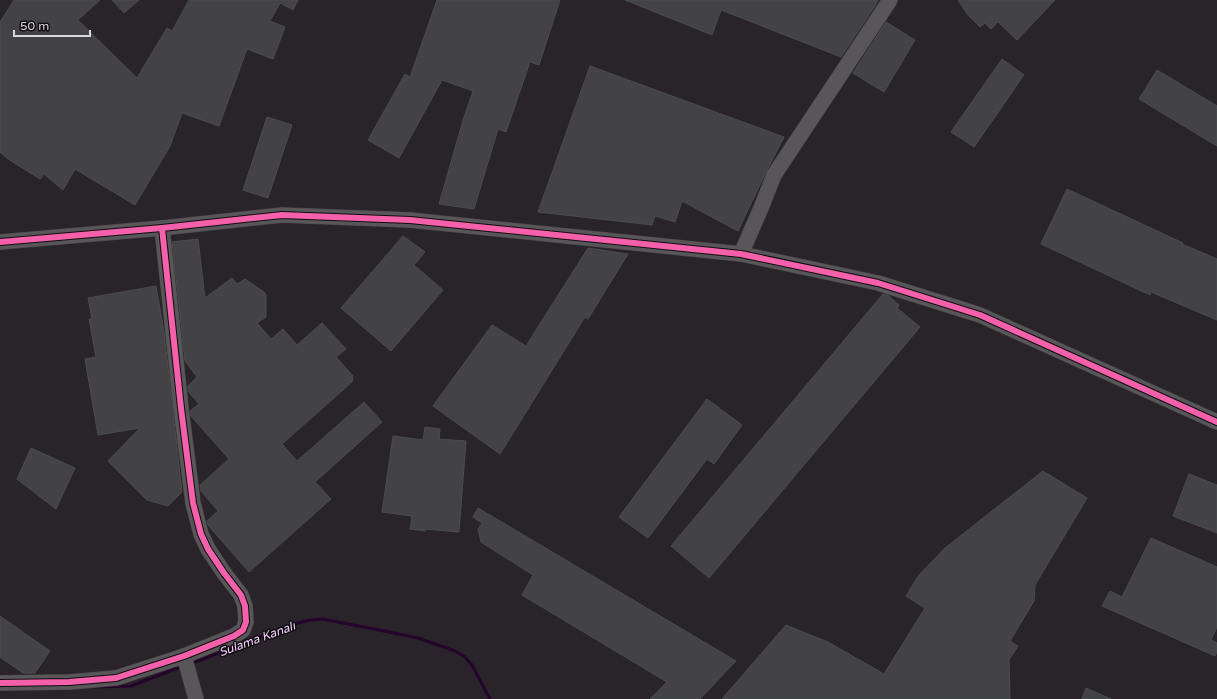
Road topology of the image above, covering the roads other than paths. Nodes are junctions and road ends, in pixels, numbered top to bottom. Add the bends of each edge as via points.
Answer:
1 (890, 0) edge
2 (162, 228) junction
3 (0, 242) edge
4 (740, 254) junction
5 (1217, 422) edge
6 (184, 656) junction
7 (0, 683) edge
8 (196, 699) edge

1 - 4 street via 774,175
2 - 3 street
2 - 4 street via 282,215 410,220
2 - 6 street via 193,503 201,534 208,549 241,595 246,622 243,630 234,636
4 - 5 street via 878,283 980,315
6 - 7 street via 116,678 70,682
6 - 8 street

